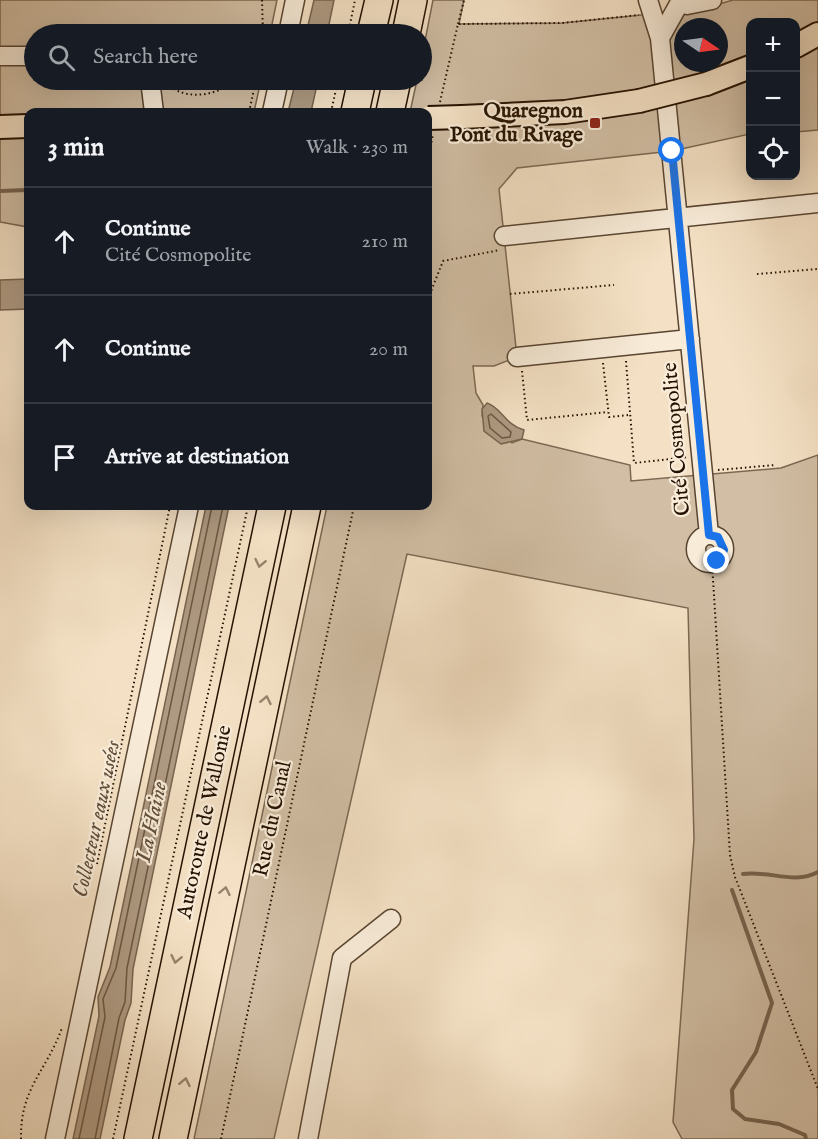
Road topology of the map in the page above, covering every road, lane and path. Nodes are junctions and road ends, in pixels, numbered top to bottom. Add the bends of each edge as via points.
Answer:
1 (262, 0) edge
2 (295, 0) edge
3 (355, 0) edge
4 (379, 0) edge
5 (413, 0) edge
6 (464, 0) edge
7 (712, 0) edge
8 (682, 3) edge
9 (649, 7) edge
10 (264, 24) edge
11 (290, 24) edge
12 (350, 24) edge
13 (373, 24) edge
14 (408, 24) edge
15 (458, 24) junction
16 (818, 34) edge
17 (660, 38) junction
18 (800, 43) edge
19 (0, 56) edge
20 (24, 56) edge
21 (746, 69) edge
22 (151, 90) edge
23 (174, 90) edge
24 (224, 90) edge
25 (254, 90) edge
26 (277, 90) edge
27 (336, 90) edge
28 (360, 90) edge
29 (395, 90) edge
30 (154, 108) edge
31 (250, 108) edge
32 (273, 108) edge
33 (332, 108) edge
34 (356, 108) edge
35 (391, 108) edge
36 (434, 115) edge
37 (24, 126) edge
38 (0, 127) edge
39 (432, 130) edge
40 (818, 203) edge
41 (679, 218) junction
42 (505, 243) joint
43 (818, 269) edge
44 (757, 274) dead end
45 (614, 285) dead end
46 (432, 289) edge
47 (510, 294) dead end
48 (690, 339) junction
49 (624, 346) junction
50 (602, 348) junction
51 (519, 357) joint
52 (608, 412) junction
53 (630, 414) junction
54 (702, 464) junction
55 (775, 465) dead end
56 (169, 510) edge
57 (188, 510) edge
58 (247, 510) edge
59 (271, 510) edge
60 (306, 510) edge
61 (353, 510) edge
62 (712, 563) joint
63 (96, 869) dead end
64 (391, 919) dead end
65 (64, 1021) dead end
66 (818, 1089) edge
67 (21, 1139) edge
68 (56, 1139) edge
69 (113, 1139) edge
70 (138, 1139) edge
71 (173, 1139) edge
72 (221, 1139) edge
73 (308, 1139) edge

1 - 10 path
2 - 11 street
3 - 12 path
4 - 13 highway
5 - 14 highway
6 - 15 path
7 - 8 street
8 - 17 street
9 - 15 path via 562,23
9 - 17 street, Cité Cosmopolite
15 - 36 path
16 - 18 main road
17 - 41 street, Cité Cosmopolite
19 - 20 street
21 - 36 main road, bridge via 706,84 639,101 565,112
22 - 30 street
23 - 24 path via 208,94
25 - 31 path
26 - 32 street
27 - 33 path
28 - 34 highway
29 - 35 highway
36 - 39 path
37 - 38 main road
40 - 41 street
41 - 42 street
41 - 48 street, Cité Cosmopolite
42 - 46 path via 443,261
43 - 44 path
45 - 47 path
48 - 49 street, Cité Cosmopolite
48 - 54 street, Cité Cosmopolite
49 - 50 street, Cité Cosmopolite
49 - 53 path
50 - 51 street, Cité Cosmopolite
50 - 52 path
51 - 52 path via 527,420
52 - 53 path via 609,417
53 - 54 path via 634,463
54 - 55 path
54 - 62 street, Cité Cosmopolite via 709,535 718,537 724,550 720,559
56 - 63 path
57 - 68 street
58 - 69 path
59 -> 70 highway, Autoroute de Wallonie
71 -> 60 highway, Autoroute de Wallonie
61 - 72 path, Rue du Canal
62 - 66 path via 730,855 735,877
64 - 73 street via 342,958
65 - 67 path via 54,1050 25,1100 20,1117

